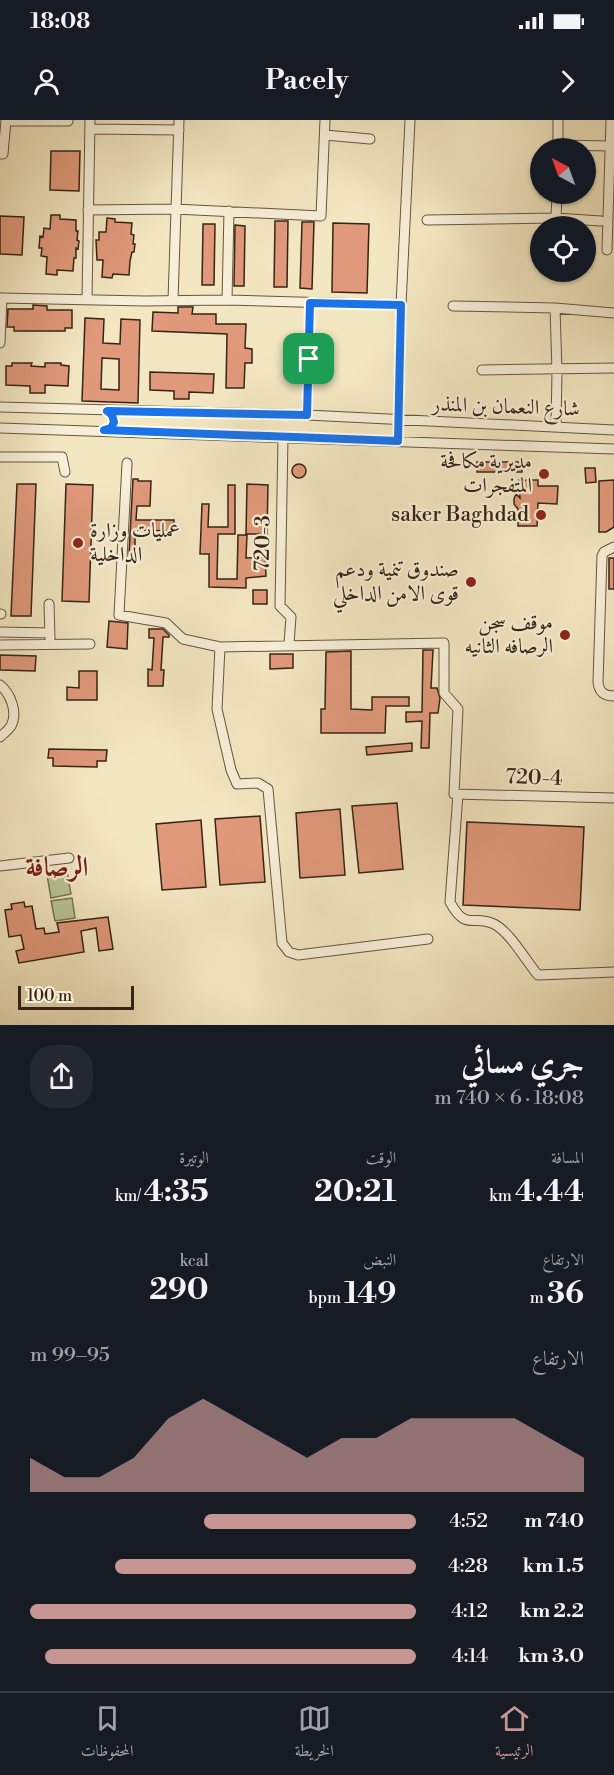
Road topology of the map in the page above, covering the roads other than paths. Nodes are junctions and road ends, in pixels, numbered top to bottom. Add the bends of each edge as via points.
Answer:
1 (325, 120) edge
2 (410, 120) edge
3 (558, 120) edge
4 (611, 120) edge
5 (6, 121) edge
6 (32, 121) edge
7 (68, 122) dead end
8 (90, 125) edge
9 (179, 125) edge
10 (325, 135) junction
11 (558, 138) edge
12 (370, 139) dead end
13 (596, 146) edge
14 (610, 146) junction
15 (0, 154) edge
16 (175, 209) junction
17 (88, 210) junction
18 (229, 211) junction
19 (530, 218) edge
20 (427, 219) dead end
21 (596, 221) edge
22 (601, 221) dead end
23 (607, 250) dead end
24 (1, 298) edge
25 (87, 300) junction
26 (173, 300) junction
27 (227, 300) junction
28 (310, 303) junction
29 (401, 305) junction
30 (453, 306) dead end
31 (555, 308) junction
32 (614, 313) edge
33 (0, 343) edge
34 (614, 369) edge
35 (482, 370) dead end
36 (557, 371) junction
37 (0, 407) edge
38 (107, 411) junction
39 (307, 415) junction
40 (398, 421) junction
41 (556, 427) junction
42 (0, 428) edge
43 (104, 430) junction
44 (611, 430) edge
45 (283, 437) junction
46 (398, 441) junction
47 (610, 449) edge
48 (0, 456) edge
49 (127, 462) dead end
50 (64, 472) dead end
51 (614, 547) edge
52 (49, 604) dead end
53 (0, 632) edge
54 (50, 633) junction
55 (50, 644) junction
56 (90, 644) dead end
57 (289, 644) junction
58 (0, 645) edge
59 (220, 647) junction
60 (0, 685) edge
61 (614, 696) edge
62 (0, 737) edge
63 (456, 794) junction
64 (614, 798) edge
65 (69, 858) dead end
66 (0, 866) edge
67 (428, 939) dead end
68 (614, 972) edge

1 - 10 street
2 - 29 street
3 - 11 street
4 - 14 street
5 - 6 street
5 - 15 street
6 - 7 street
8 - 9 street
8 - 17 street
9 - 16 street
10 - 12 street
10 - 18 street via 321,216
13 - 14 street
14 - 23 street
16 - 17 street
16 - 18 street
16 - 26 street
17 - 25 street
18 - 27 street
19 - 20 street
21 - 22 street
24 - 25 street
24 - 33 street
25 - 26 street
26 - 27 street
27 - 28 street
28 - 29 street
28 - 39 street
29 - 40 street
30 - 31 street
31 - 32 street
31 - 36 street
34 - 36 street
35 - 36 street
36 - 41 street
37 - 38 street, شارع النعمان بن المنذر
38 - 39 street, شارع النعمان بن المنذر
38 - 43 street via 114,422
39 - 40 street, شارع النعمان بن المنذر
40 - 41 street, شارع النعمان بن المنذر
40 - 46 street
41 - 44 street, شارع النعمان بن المنذر
42 - 43 street, شارع النعمان بن المنذر
43 - 45 street, شارع النعمان بن المنذر
44 - 47 street
45 - 46 street, شارع النعمان بن المنذر
45 - 57 street, 720-3 via 280,606 291,617
46 - 47 street, شارع النعمان بن المنذر
48 - 50 street via 62,457
49 - 59 street via 119,615 166,623 183,639
51 - 61 street via 602,556 598,689
52 - 54 street
53 - 54 street
54 - 55 street
55 - 56 street
55 - 58 street
57 - 59 street
57 - 63 street via 444,643 444,693 458,709
59 - 67 street via 217,709 231,771 237,784 258,783 268,789 282,943 298,956
60 - 62 street via 11,699 13,717 11,726
63 - 64 street, 720-4
63 - 68 street via 450,902 456,913 466,921 493,924 504,932 538,975
65 - 66 street

